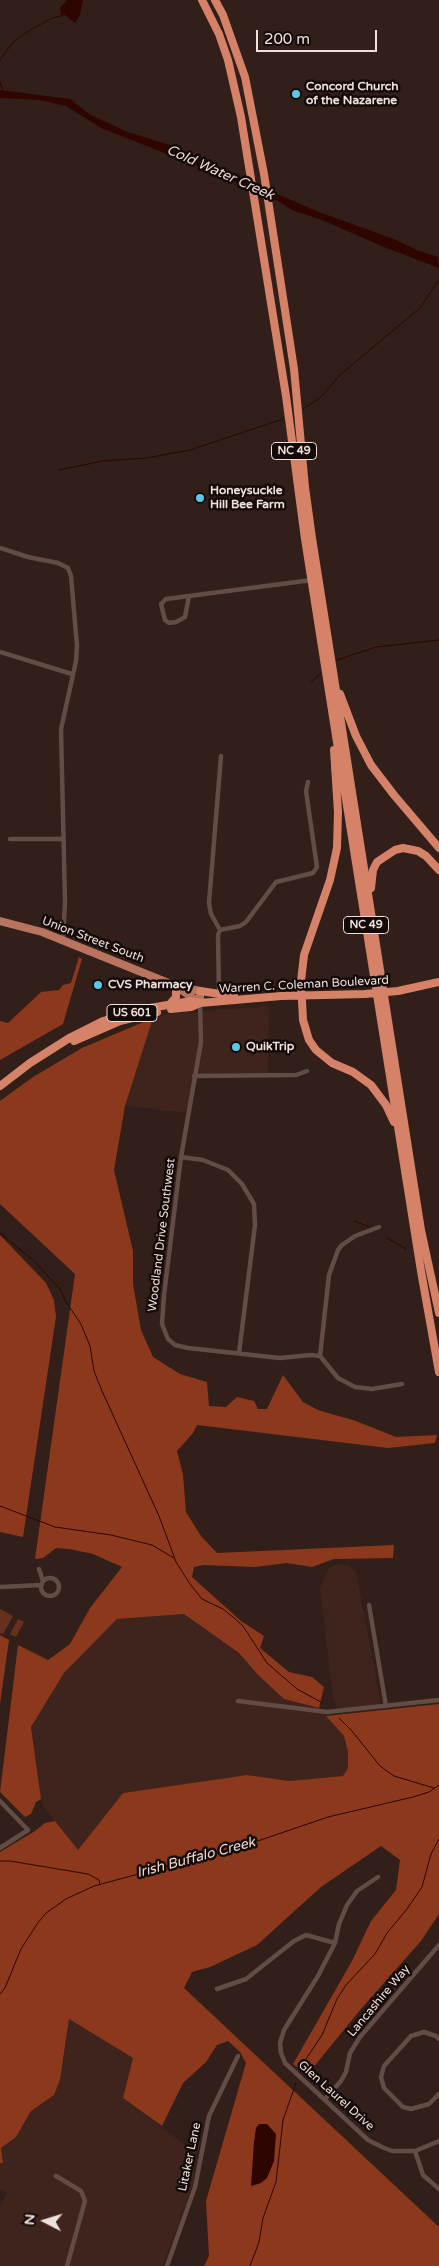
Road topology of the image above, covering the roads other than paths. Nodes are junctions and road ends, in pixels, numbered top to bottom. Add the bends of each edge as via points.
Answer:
1 (202, 0) edge
2 (215, 0) edge
3 (0, 548) edge
4 (312, 580) junction
5 (190, 596) junction
6 (0, 652) edge
7 (333, 670) junction
8 (72, 674) junction
9 (333, 716) junction
10 (220, 756) dead end
11 (308, 782) dead end
12 (10, 839) dead end
13 (62, 839) junction
14 (439, 848) edge
15 (439, 870) edge
16 (370, 908) junction
17 (0, 921) edge
18 (220, 930) junction
19 (63, 940) junction
20 (439, 982) edge
21 (176, 986) junction
22 (200, 991) junction
23 (219, 994) junction
24 (301, 996) junction
25 (251, 998) junction
26 (200, 1003) junction
27 (170, 1004) junction
28 (69, 1040) junction
29 (307, 1071) dead end
30 (194, 1076) junction
31 (0, 1086) edge
32 (399, 1133) junction
33 (181, 1157) junction
34 (379, 1227) dead end
35 (439, 1314) edge
36 (239, 1353) junction
37 (320, 1356) junction
38 (439, 1372) edge
39 (402, 1384) dead end
40 (39, 1569) dead end
41 (42, 1583) junction
42 (0, 1587) edge
43 (53, 1596) junction
44 (55, 1601) dead end
45 (369, 1605) dead end
46 (439, 1700) edge
47 (238, 1701) dead end
48 (386, 1706) junction
49 (0, 1801) edge
50 (0, 1848) edge
51 (378, 1877) dead end
52 (334, 1943) junction
53 (439, 1945) edge
54 (217, 1989) dead end
55 (439, 2039) edge
56 (238, 2056) dead end
57 (439, 2094) edge
58 (325, 2099) junction
59 (439, 2141) edge
60 (415, 2151) junction
61 (56, 2176) dead end
62 (439, 2189) edge
63 (67, 2266) edge
64 (167, 2266) edge

1 - 4 highway, NC 49 via 232,75 286,396
2 - 7 highway, NC 49 via 245,77 264,174 294,368 308,512
3 - 8 street via 58,563 70,570 76,635 76,661
4 - 5 street
4 - 9 highway, NC 49
5 - 5 street via 162,601 165,620 169,623 186,617
6 - 8 street
7 - 14 highway via 348,718 363,751 382,780
7 - 16 highway, NC 49
8 - 13 street via 61,729
9 - 24 highway via 337,848 330,880 304,955
9 - 32 highway, NC 49
10 - 18 street via 209,903
11 - 18 street via 306,791 316,870 309,875 276,882 246,922
12 - 13 street
13 - 19 street
15 - 16 highway via 418,851 403,848 388,853 377,862 374,870
16 - 35 highway, NC 49 via 421,1230
17 - 19 main road, Union Street South
18 - 23 street
19 - 21 main road, Union Street South
20 - 24 highway, Warren C. Coleman Boulevard / US 601 via 365,994
21 - 22 main road, Union Street South
21 - 26 main road, Union Street South
21 - 27 highway via 176,997
22 - 23 highway
22 - 26 main road
23 - 25 highway
24 - 25 highway, Warren C. Coleman Boulevard / US 601
24 - 32 highway via 305,1031 316,1050 371,1086 386,1105
25 - 26 highway, Warren C. Coleman Boulevard / US 601
26 - 27 highway, Warren C. Coleman Boulevard / US 601
26 - 28 highway, Warren C. Coleman Boulevard / US 601 via 120,1022
26 - 30 street, Woodland Drive Southwest via 202,1036
27 - 28 highway, Warren C. Coleman Boulevard / US 601 via 103,1021
28 - 31 highway, Warren C. Coleman Boulevard / US 601 via 30,1062
29 - 30 street via 296,1075
30 - 33 street, Woodland Drive Southwest
32 - 38 highway, NC 49
33 - 36 street via 203,1160 228,1170 242,1184 254,1204 255,1225
33 - 36 street, Woodland Drive Southwest via 164,1295 163,1330 168,1339 179,1346
34 - 37 street via 355,1236 338,1250 329,1276
36 - 37 street, Woodland Drive Southwest via 280,1358
37 - 39 street via 338,1378 355,1387 372,1389
40 - 41 street
41 - 42 street
41 - 43 street via 43,1593
41 - 43 street via 51,1578 57,1583 58,1591
43 - 44 street
45 - 48 street
46 - 48 street
47 - 48 street via 327,1712
49 - 50 street via 28,1830
51 - 52 street, Glen Laurel Drive via 357,1891 347,1905
52 - 54 street via 306,1935 246,1979
52 - 58 street, Glen Laurel Drive via 318,1976 284,2030 280,2043 285,2063
53 - 58 street, Lancashire Way via 360,2037 350,2053 341,2081
55 - 57 street via 424,2032 411,2036 384,2066 381,2077 384,2088 403,2107 411,2109 429,2104
56 - 64 street, Litaker Lane via 209,2116 195,2187
58 - 60 street, Glen Laurel Drive via 375,2143 392,2151
59 - 60 street, Glen Laurel Drive
60 - 62 street via 423,2175
61 - 63 street via 81,2191 86,2201

